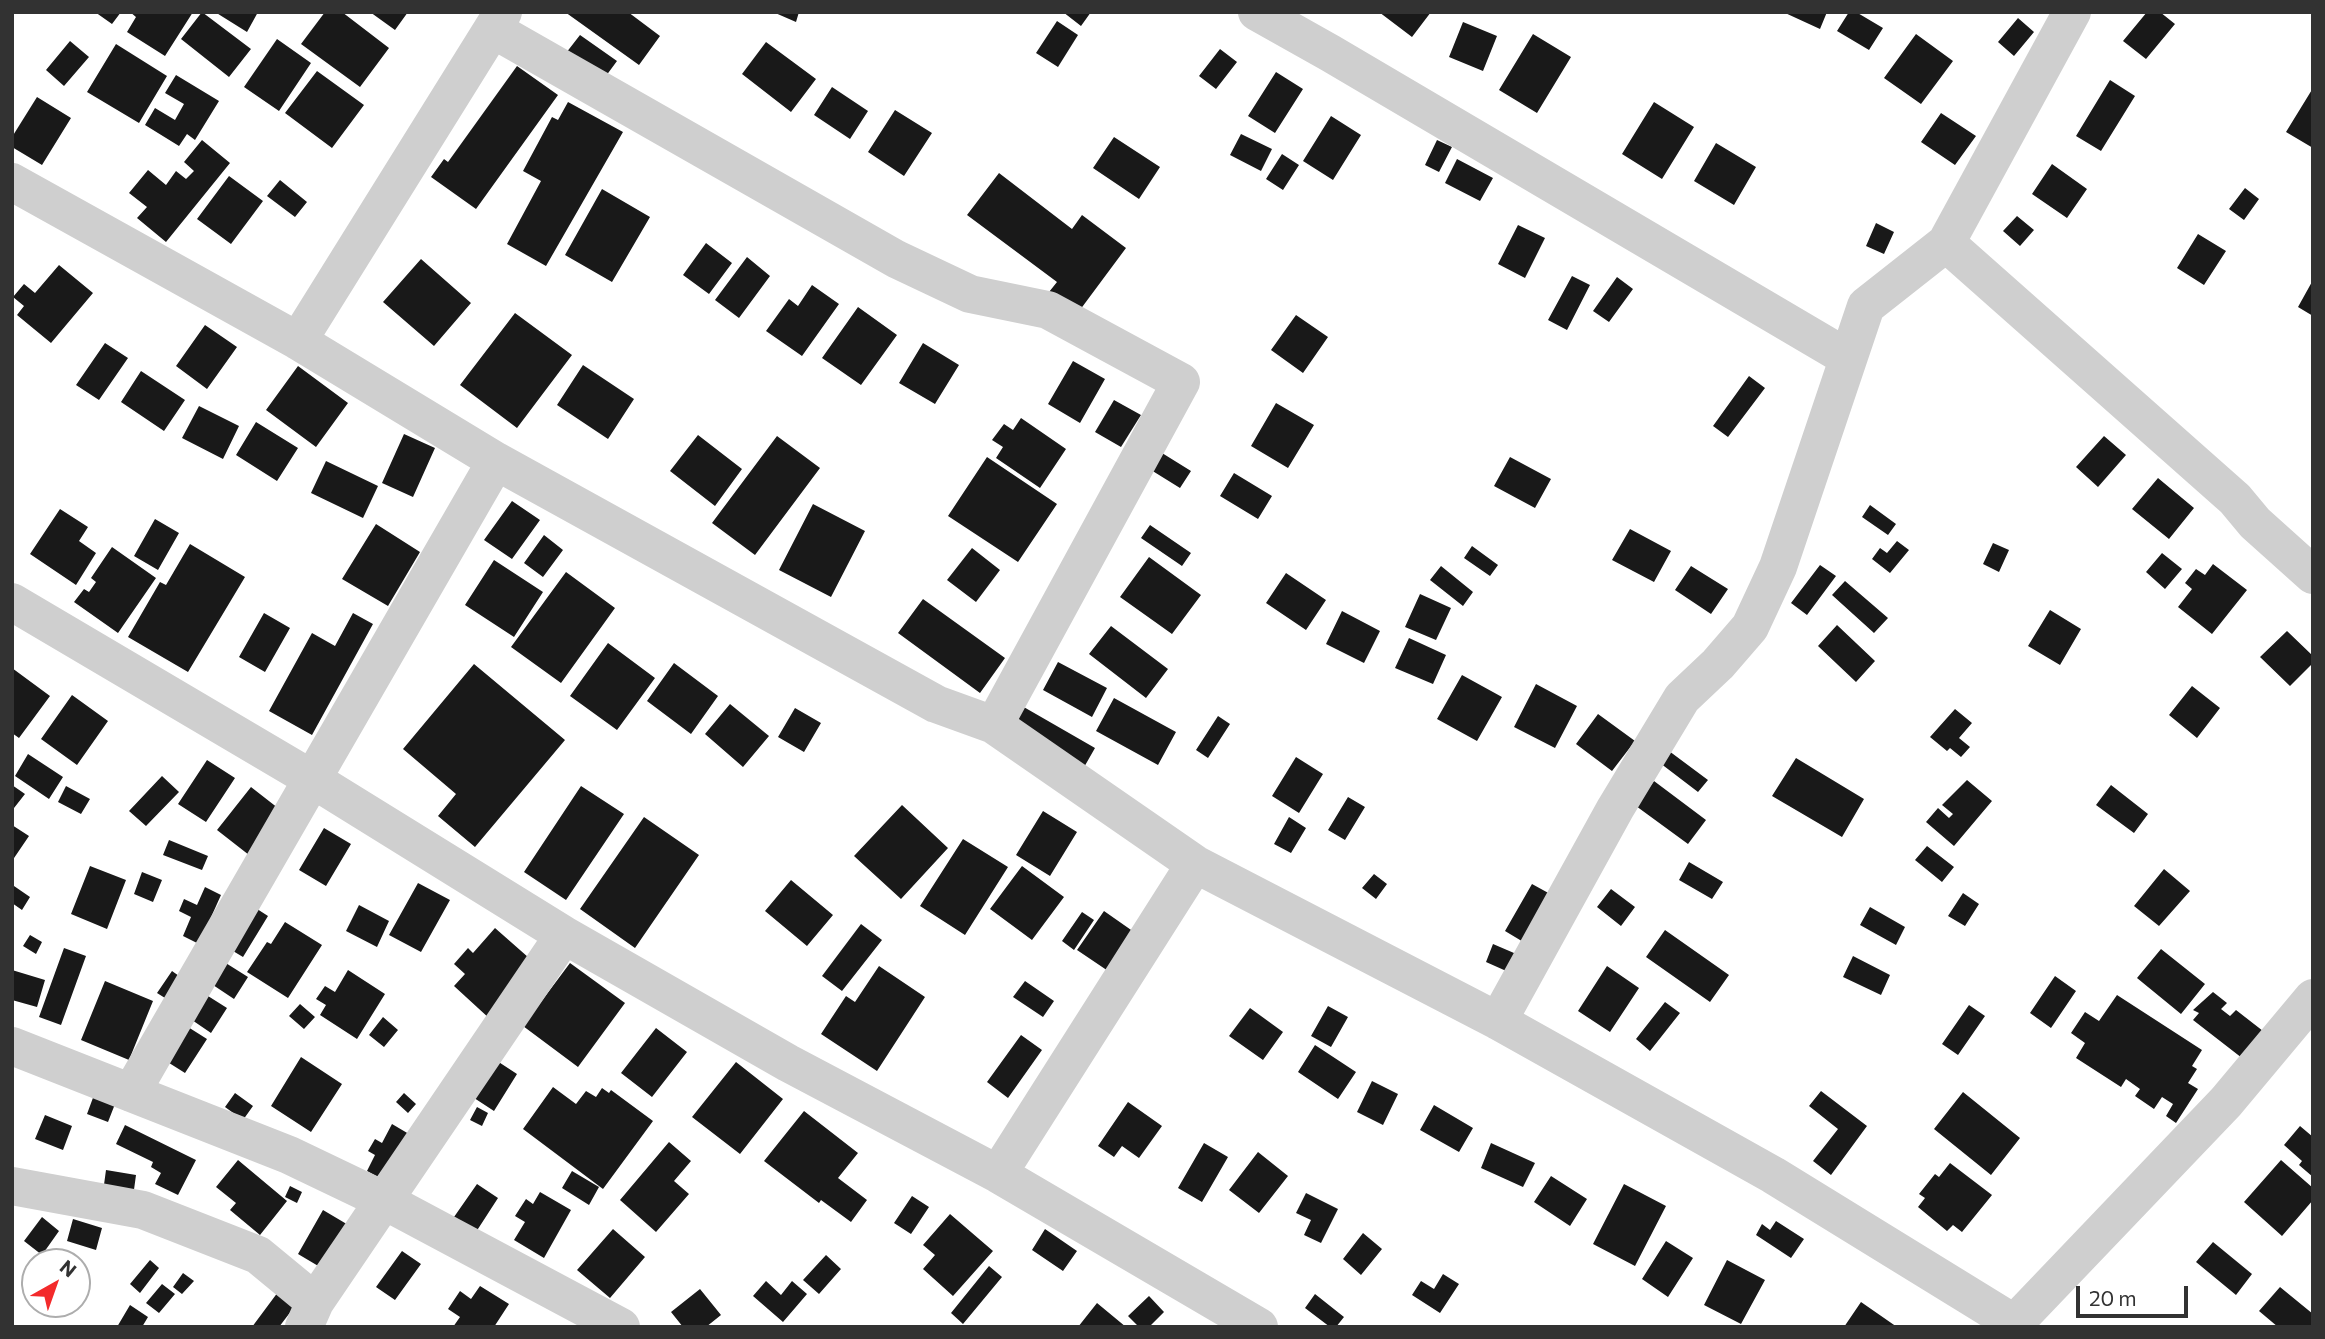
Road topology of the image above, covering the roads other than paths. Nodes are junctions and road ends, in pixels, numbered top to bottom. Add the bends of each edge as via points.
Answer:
1 (1256, 12) edge
2 (2072, 12) edge
3 (499, 21) edge
4 (12, 181) edge
5 (1946, 243) junction
6 (298, 341) junction
7 (1848, 358) junction
8 (496, 461) junction
9 (2313, 575) edge
10 (12, 601) edge
11 (994, 725) junction
12 (312, 779) junction
13 (1195, 864) junction
14 (564, 935) junction
15 (2313, 998) edge
16 (1498, 1021) junction
17 (12, 1046) edge
18 (131, 1093) junction
19 (998, 1174) junction
20 (12, 1186) edge
21 (383, 1200) junction
22 (310, 1315) edge
23 (2015, 1326) edge
24 (621, 1327) edge
25 (1259, 1327) edge

1 - 7 street
2 - 5 street
3 - 6 street
3 - 11 street via 896,259 970,294 1048,310 1181,382
4 - 6 street
5 - 7 street via 1866,306
5 - 9 street via 2235,499
6 - 8 street
7 - 16 street via 1778,567 1750,627 1682,698
8 - 11 street via 936,704
8 - 12 street
10 - 12 street
11 - 13 street
12 - 14 street
12 - 18 street
13 - 16 street
13 - 19 street
14 - 19 street via 788,1063
14 - 21 street
15 - 23 street via 2226,1102
16 - 23 street via 1773,1175
17 - 18 street
18 - 21 street via 289,1154
19 - 25 street
20 - 22 street via 143,1210 258,1255
21 - 22 street
21 - 24 street

